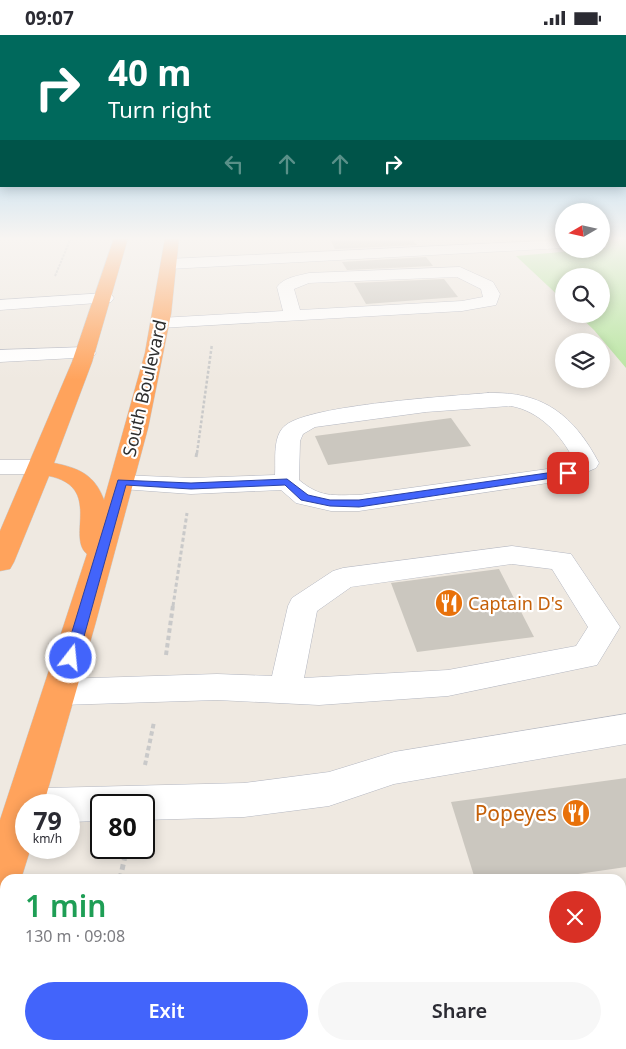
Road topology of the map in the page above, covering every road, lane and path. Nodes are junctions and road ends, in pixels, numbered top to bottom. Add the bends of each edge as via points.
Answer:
1 (108, 285) edge
2 (165, 285) edge
3 (288, 285) edge
4 (486, 285) edge
5 (105, 298) junction
6 (0, 305) edge
7 (293, 316) junction
8 (214, 321) junction
9 (160, 323) junction
10 (86, 353) junction
11 (0, 356) edge
12 (0, 467) edge
13 (41, 467) junction
14 (122, 482) junction
15 (287, 482) junction
16 (191, 486) junction
17 (0, 562) edge
18 (95, 573) junction
19 (161, 689) junction
20 (285, 691) junction
21 (61, 692) junction
22 (626, 729) edge
23 (36, 794) edge
24 (139, 794) edge
25 (155, 802) edge
26 (15, 846) edge
27 (124, 859) edge
28 (3, 874) edge
29 (121, 874) edge

1 - 5 highway
2 - 9 highway, South Boulevard
3 - 7 lane via 285,287
4 - 7 lane via 492,294 490,301
5 - 6 lane
5 - 10 highway
7 - 8 lane
8 - 9 lane
8 - 16 path
9 - 14 highway, South Boulevard
10 - 11 lane
10 - 13 highway
12 - 13 lane
13 - 17 highway
13 - 18 highway via 75,476 85,486 94,513
14 - 16 lane
14 - 18 highway, South Boulevard
15 - 15 lane via 305,498 330,503 359,503 568,473 586,463 580,448 549,413 527,403 505,399 435,404 309,421 293,430 288,441
15 - 16 lane
16 - 19 path
18 - 21 highway, South Boulevard
19 - 20 lane via 217,687
19 - 21 lane
19 - 24 path
20 - 20 lane via 319,692 448,683 586,656 604,627 561,561 512,555 343,578 303,606
21 - 23 highway, South Boulevard
22 - 25 lane via 394,768 330,789 244,800
26 - 28 highway, South Boulevard
27 - 29 path

